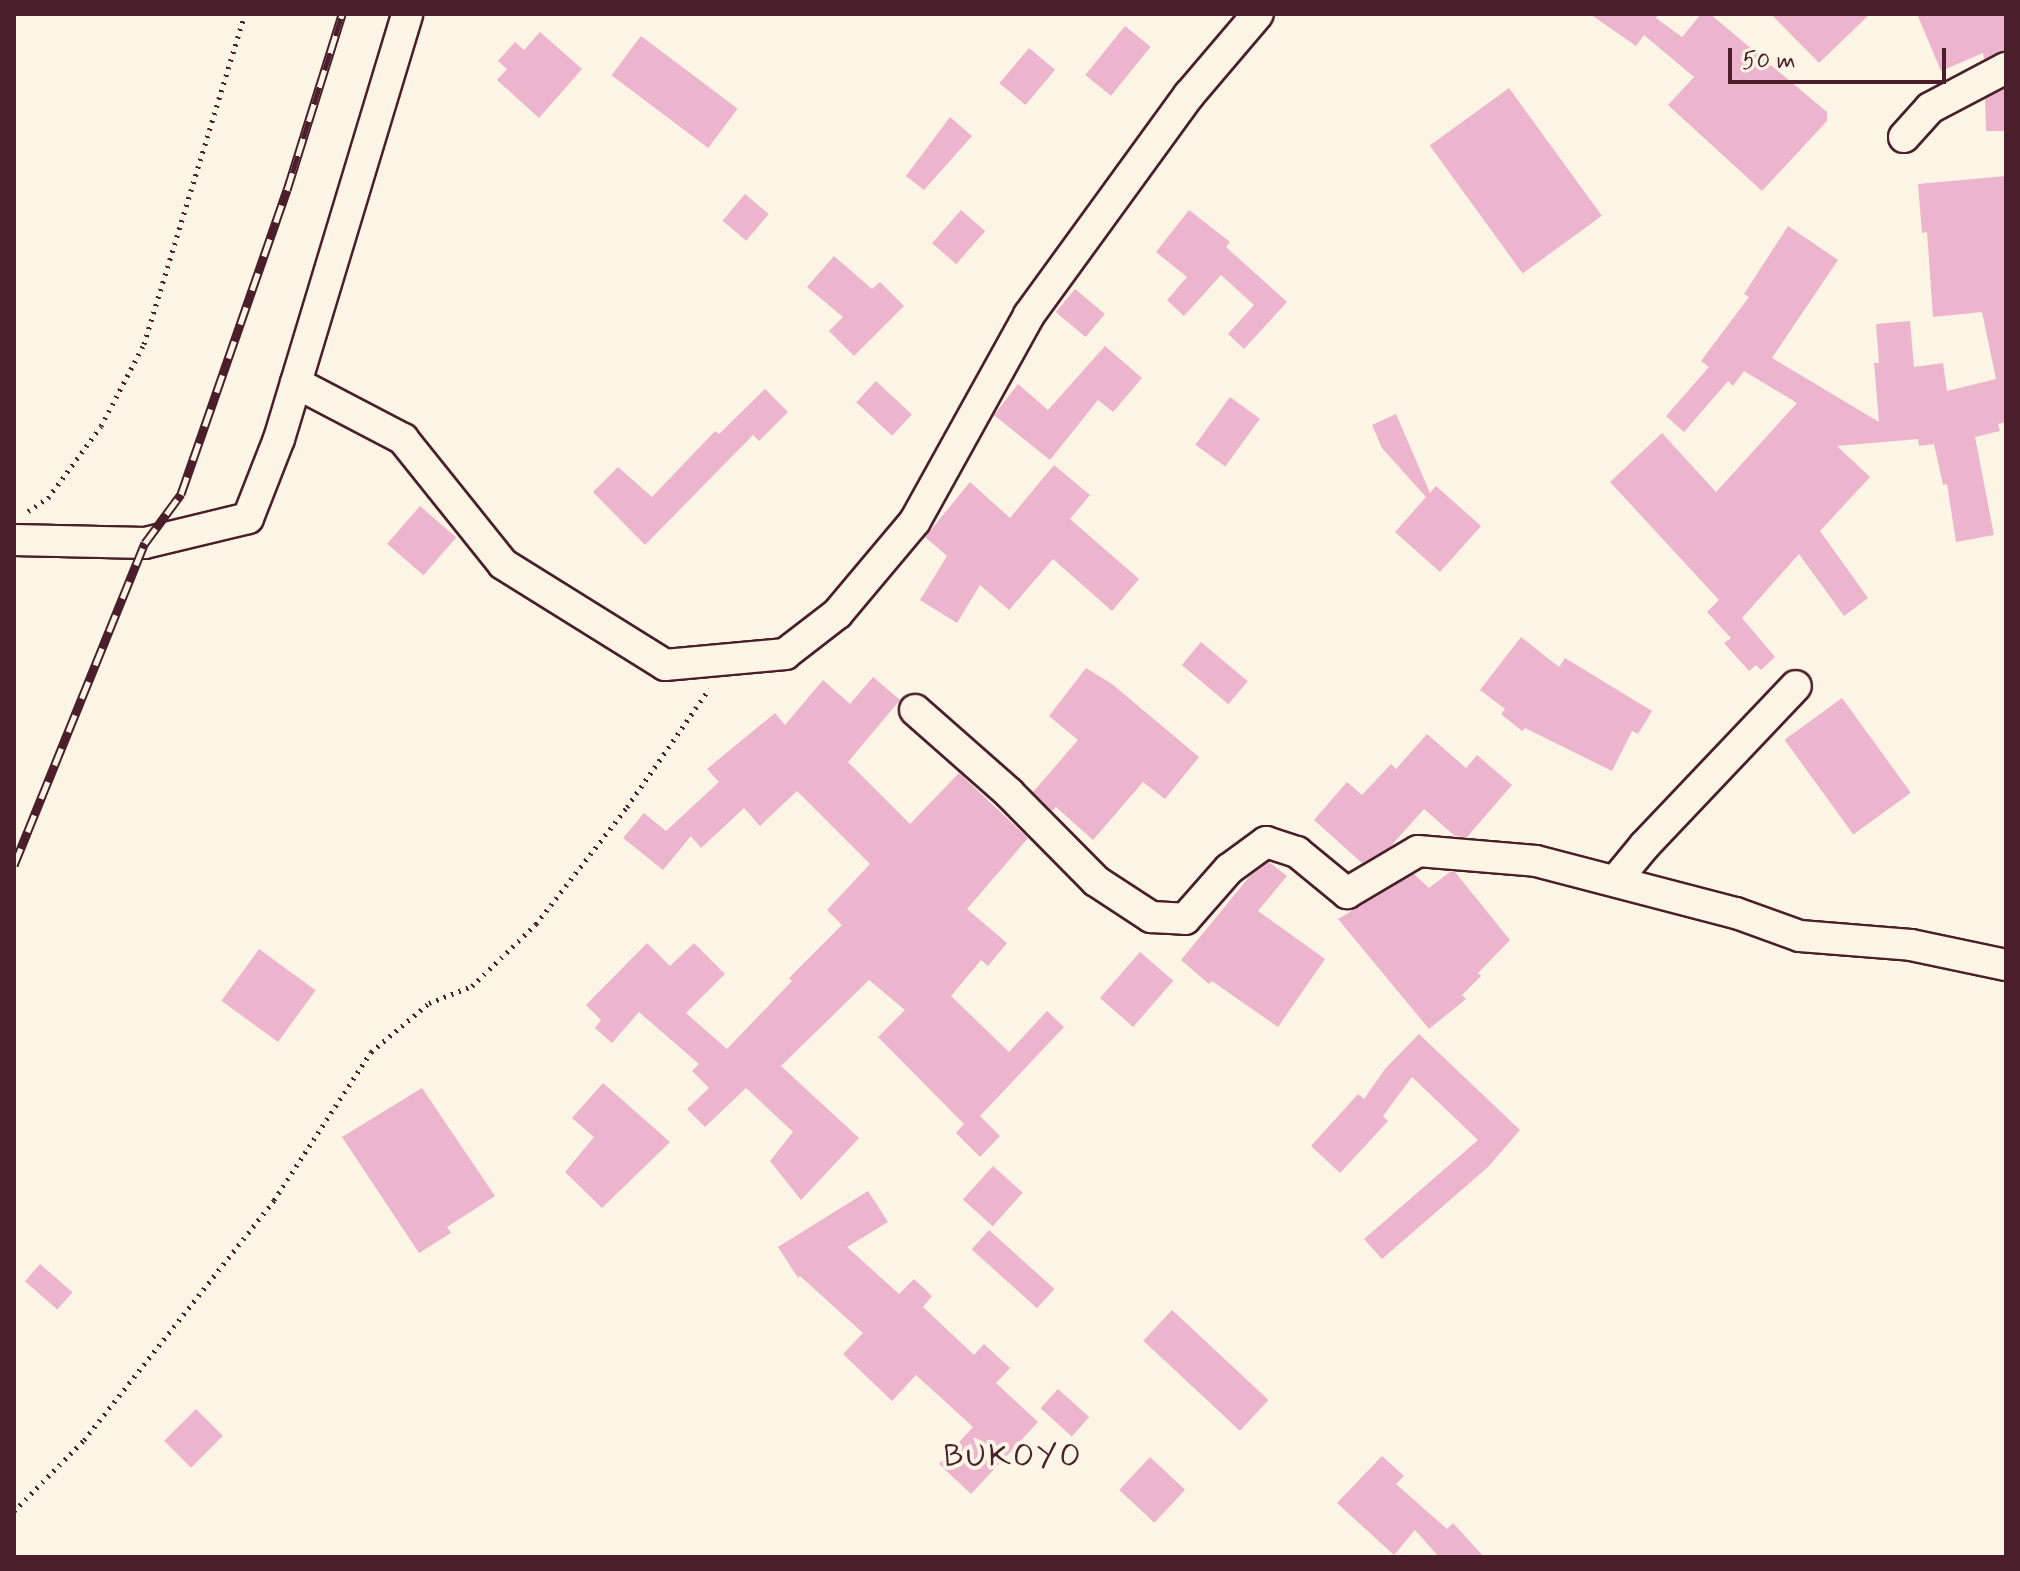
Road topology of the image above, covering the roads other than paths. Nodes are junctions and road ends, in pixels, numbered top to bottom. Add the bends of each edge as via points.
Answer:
1 (407, 14) edge
2 (1258, 14) edge
3 (2006, 68) edge
4 (1904, 137) dead end
5 (296, 383) junction
6 (20, 527) edge
7 (1796, 686) dead end
8 (915, 710) dead end
9 (1616, 880) junction
10 (2006, 965) edge

1 - 5 street
2 - 5 street via 1189,95 1029,315 915,521 837,614 785,654 665,665 503,564 403,439
3 - 4 street via 1930,108
5 - 6 street via 248,518 145,543
7 - 9 street
8 - 9 street via 1009,793 1096,881 1151,917 1185,919 1229,869 1266,842 1297,852 1347,893 1418,851 1536,861
9 - 10 street via 1800,936 1911,945

